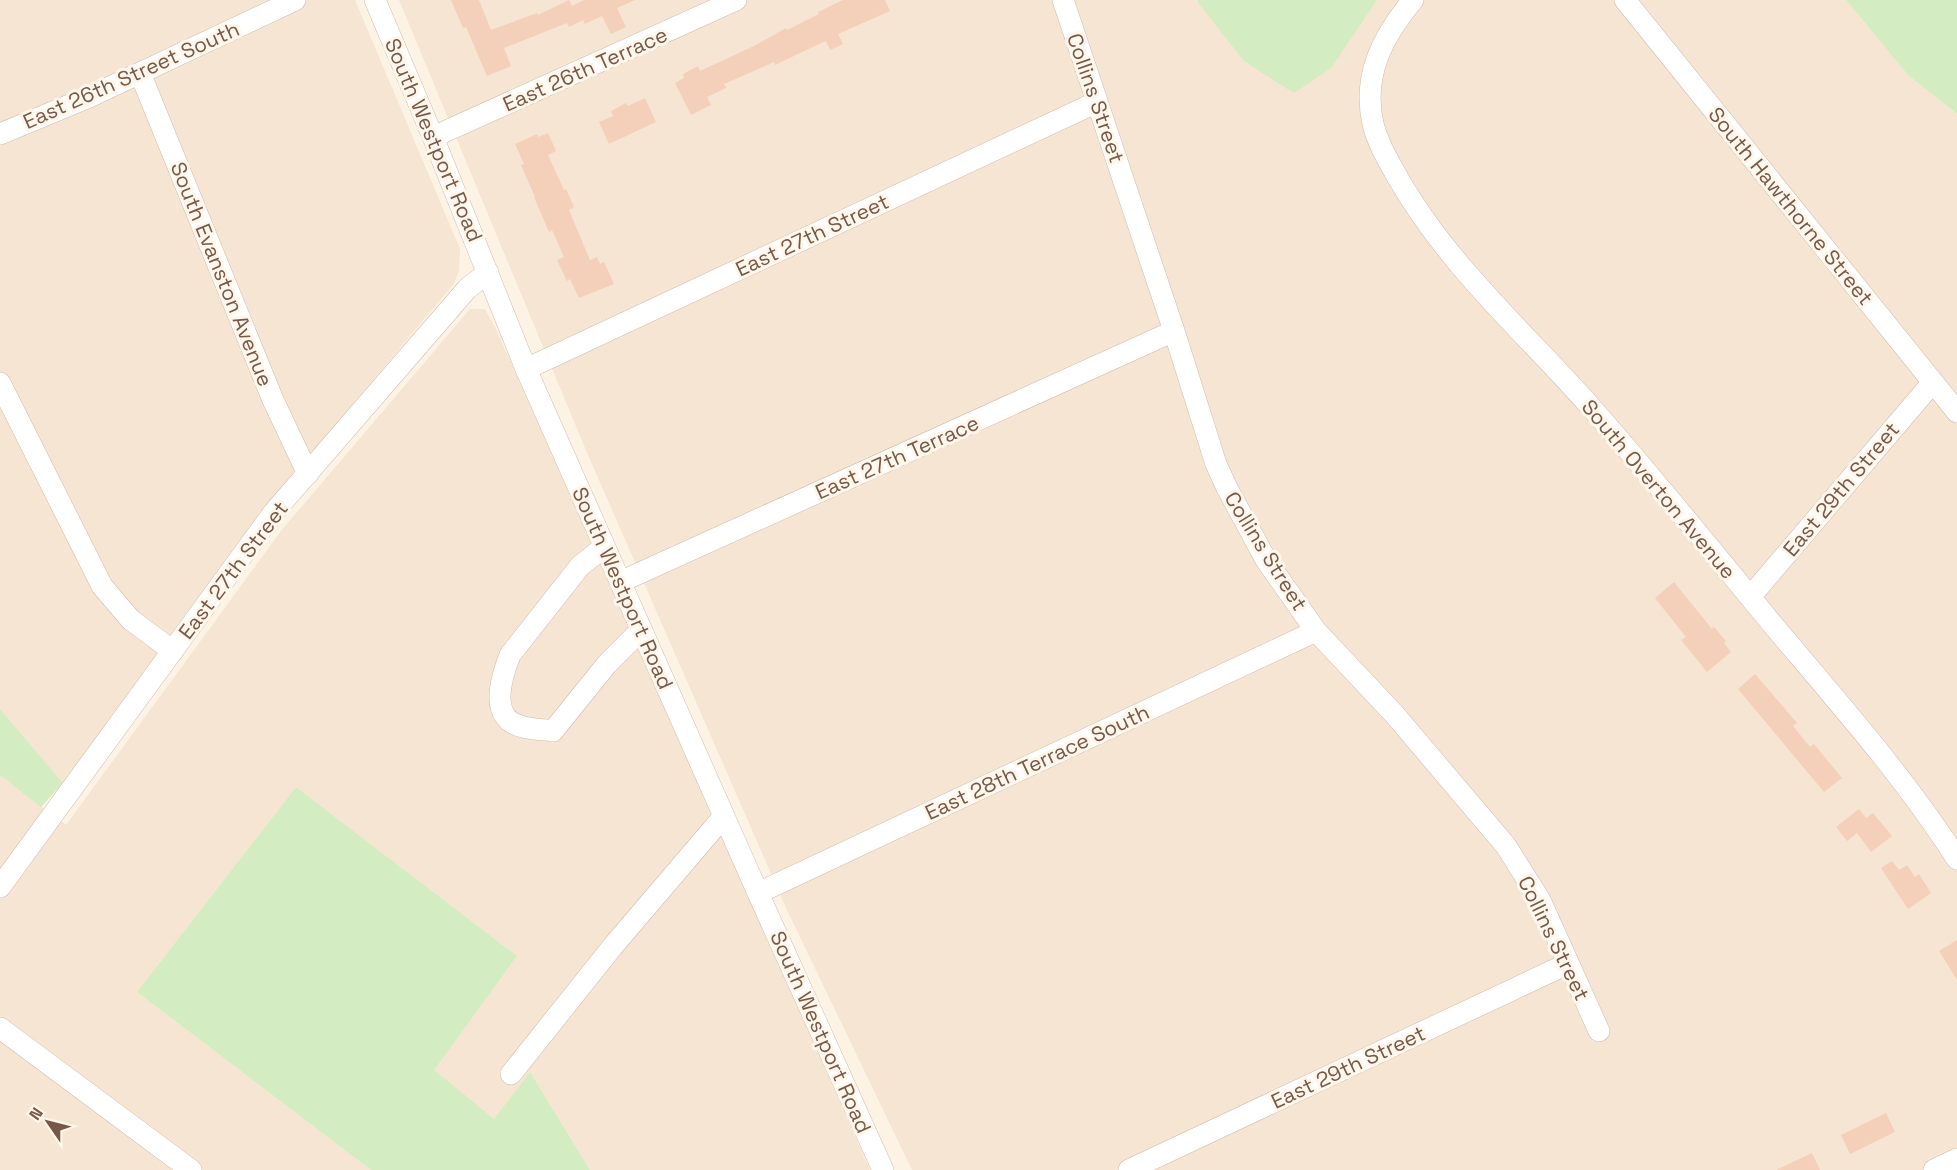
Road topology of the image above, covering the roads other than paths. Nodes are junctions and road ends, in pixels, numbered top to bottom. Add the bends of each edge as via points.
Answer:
1 (295, 0) edge
2 (375, 0) edge
3 (736, 0) edge
4 (1063, 0) edge
5 (1413, 0) edge
6 (1625, 0) edge
7 (140, 73) junction
8 (1098, 102) junction
9 (0, 134) edge
10 (434, 137) junction
11 (488, 272) junction
12 (1174, 331) junction
13 (526, 369) junction
14 (1933, 382) junction
15 (0, 383) edge
16 (1957, 412) edge
17 (308, 474) junction
18 (604, 547) junction
19 (620, 582) junction
20 (1750, 597) junction
21 (641, 630) junction
22 (1317, 631) junction
23 (173, 651) junction
24 (724, 816) junction
25 (1957, 859) edge
26 (0, 887) edge
27 (758, 893) junction
28 (1567, 964) junction
29 (0, 1028) edge
30 (1599, 1031) dead end
31 (511, 1074) dead end
32 (1957, 1159) edge
33 (191, 1170) edge
34 (883, 1170) edge
35 (1129, 1170) edge
36 (1934, 1170) edge

1 - 7 street, East 26th Street South
2 - 10 street, South Westport Road
3 - 10 street, East 26th Terrace
4 - 8 street, Collins Street
5 - 20 street, South Overton Avenue via 1395,22 1373,70 1370,96 1381,148 1443,247 1590,406
6 - 14 street, South Hawthorne Street
7 - 9 street, East 26th Street South
7 - 17 street, South Evanston Avenue via 273,400
8 - 12 street, Collins Street
8 - 13 street, East 27th Street
10 - 11 street, South Westport Road
11 - 13 street, South Westport Road
11 - 17 street, East 27th Street via 467,289
12 - 19 street, East 27th Terrace
12 - 22 street, Collins Street via 1223,480 1266,560
13 - 18 street, South Westport Road
14 - 16 street, South Hawthorne Street
14 - 20 street, East 29th Street
15 - 23 street via 102,586 131,620
17 - 23 street, East 27th Street via 274,512
18 - 19 street, South Westport Road
18 - 21 street via 580,566 510,655 501,686 504,714 521,726 554,731 607,664
19 - 21 street, South Westport Road
20 - 25 street, South Overton Avenue via 1869,738
21 - 24 street, South Westport Road
22 - 27 street, East 28th Terrace South
22 - 28 street, Collins Street via 1395,715 1506,846 1540,900
23 - 26 street, East 27th Street
24 - 27 street, South Westport Road
24 - 31 street
27 - 34 street, South Westport Road
28 - 30 street, Collins Street
28 - 35 street, East 29th Street
29 - 33 street
32 - 36 street

